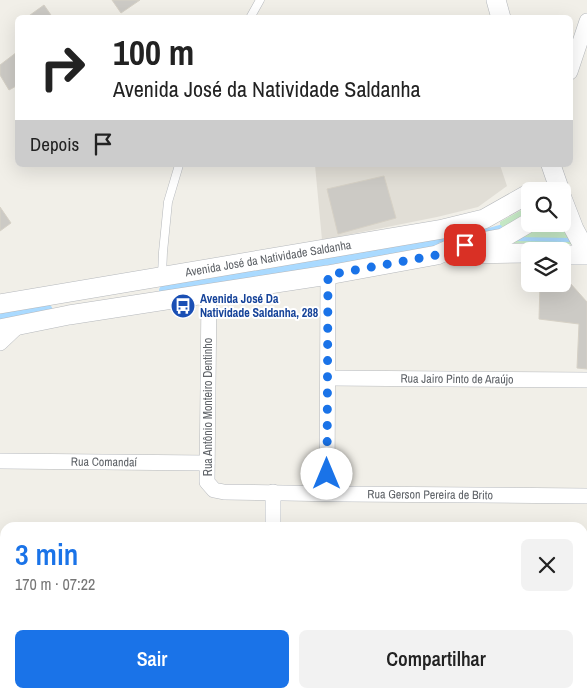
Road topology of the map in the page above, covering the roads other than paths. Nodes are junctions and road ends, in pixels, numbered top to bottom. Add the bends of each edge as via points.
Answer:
1 (260, 0) edge
2 (496, 0) edge
3 (252, 15) edge
4 (501, 15) edge
5 (587, 21) edge
6 (573, 63) edge
7 (177, 167) edge
8 (521, 198) edge
9 (571, 212) edge
10 (521, 227) edge
11 (580, 228) edge
12 (521, 253) edge
13 (571, 254) edge
14 (587, 254) edge
15 (437, 255) junction
16 (328, 275) junction
17 (162, 278) junction
18 (209, 292) junction
19 (0, 304) edge
20 (19, 325) junction
21 (0, 329) edge
22 (0, 343) edge
23 (328, 378) junction
24 (587, 380) edge
25 (0, 461) edge
26 (207, 463) junction
27 (214, 490) joint
28 (273, 492) junction
29 (327, 494) junction
30 (587, 496) edge
31 (273, 522) edge

1 - 3 lane
2 - 4 street
5 - 6 street
7 - 17 lane via 168,202
8 - 17 street, Avenida José da Natividade Saldanha via 484,219 444,229
9 - 11 street
10 - 15 street, Avenida José da Natividade Saldanha via 503,238 465,245
11 - 14 street
12 - 15 street
13 - 14 street
15 - 16 street, Avenida José da Natividade Saldanha
16 - 18 street, Avenida José da Natividade Saldanha
16 - 23 street
17 - 19 street, Avenida José da Natividade Saldanha
18 - 20 street, Avenida José da Natividade Saldanha
18 - 26 street, Rua Antônio Monteiro Dentinho
20 - 21 street, Avenida José da Natividade Saldanha
20 - 22 street
23 - 24 street, Rua Jairo Pinto de Araújo
23 - 29 street
25 - 26 street, Rua Comandaí
26 - 27 street, Rua Antônio Monteiro Dentinho via 207,482
27 - 28 street, Rua Gerson Pereira de Brito
28 - 29 street, Rua Gerson Pereira de Brito
28 - 31 street
29 - 30 street, Rua Gerson Pereira de Brito

